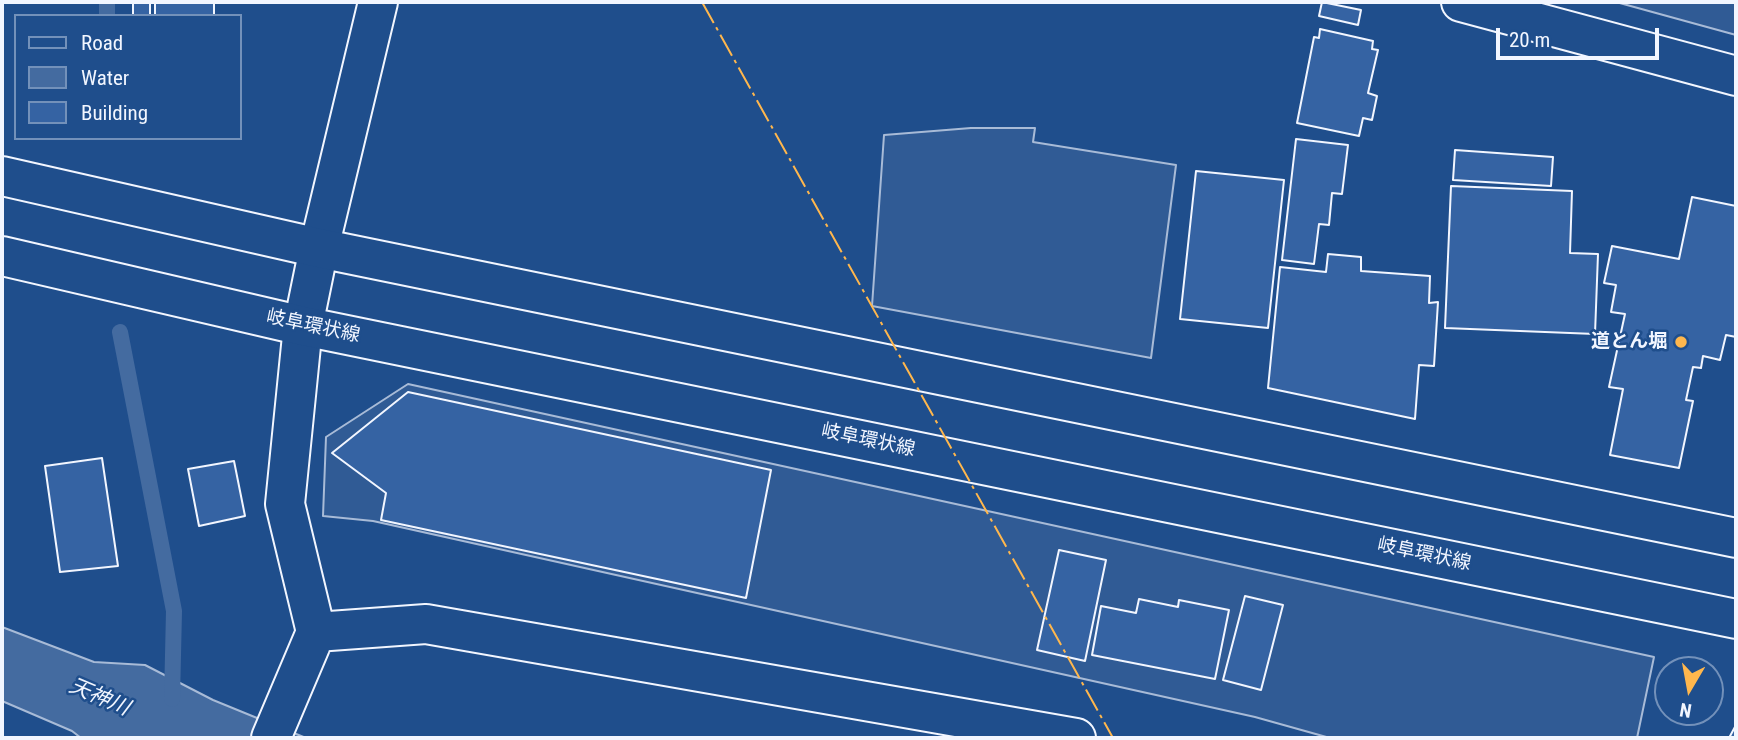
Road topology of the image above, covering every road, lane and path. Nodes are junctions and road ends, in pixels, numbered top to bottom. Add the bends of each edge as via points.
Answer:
1 (378, 2) edge
2 (1461, 2) edge
3 (1736, 76) edge
4 (2, 176) edge
5 (319, 248) junction
6 (2, 256) edge
7 (303, 326) junction
8 (1736, 538) edge
9 (1736, 619) edge
10 (316, 632) junction
11 (277, 725) edge
12 (1076, 738) edge

1 - 5 main road
2 - 3 main road
4 - 5 main road
5 - 7 main road
5 - 8 main road
6 - 7 main road, 岐阜環状線
7 - 9 main road, 岐阜環状線
7 - 10 main road via 285,504
10 - 11 main road
10 - 12 main road via 426,624

